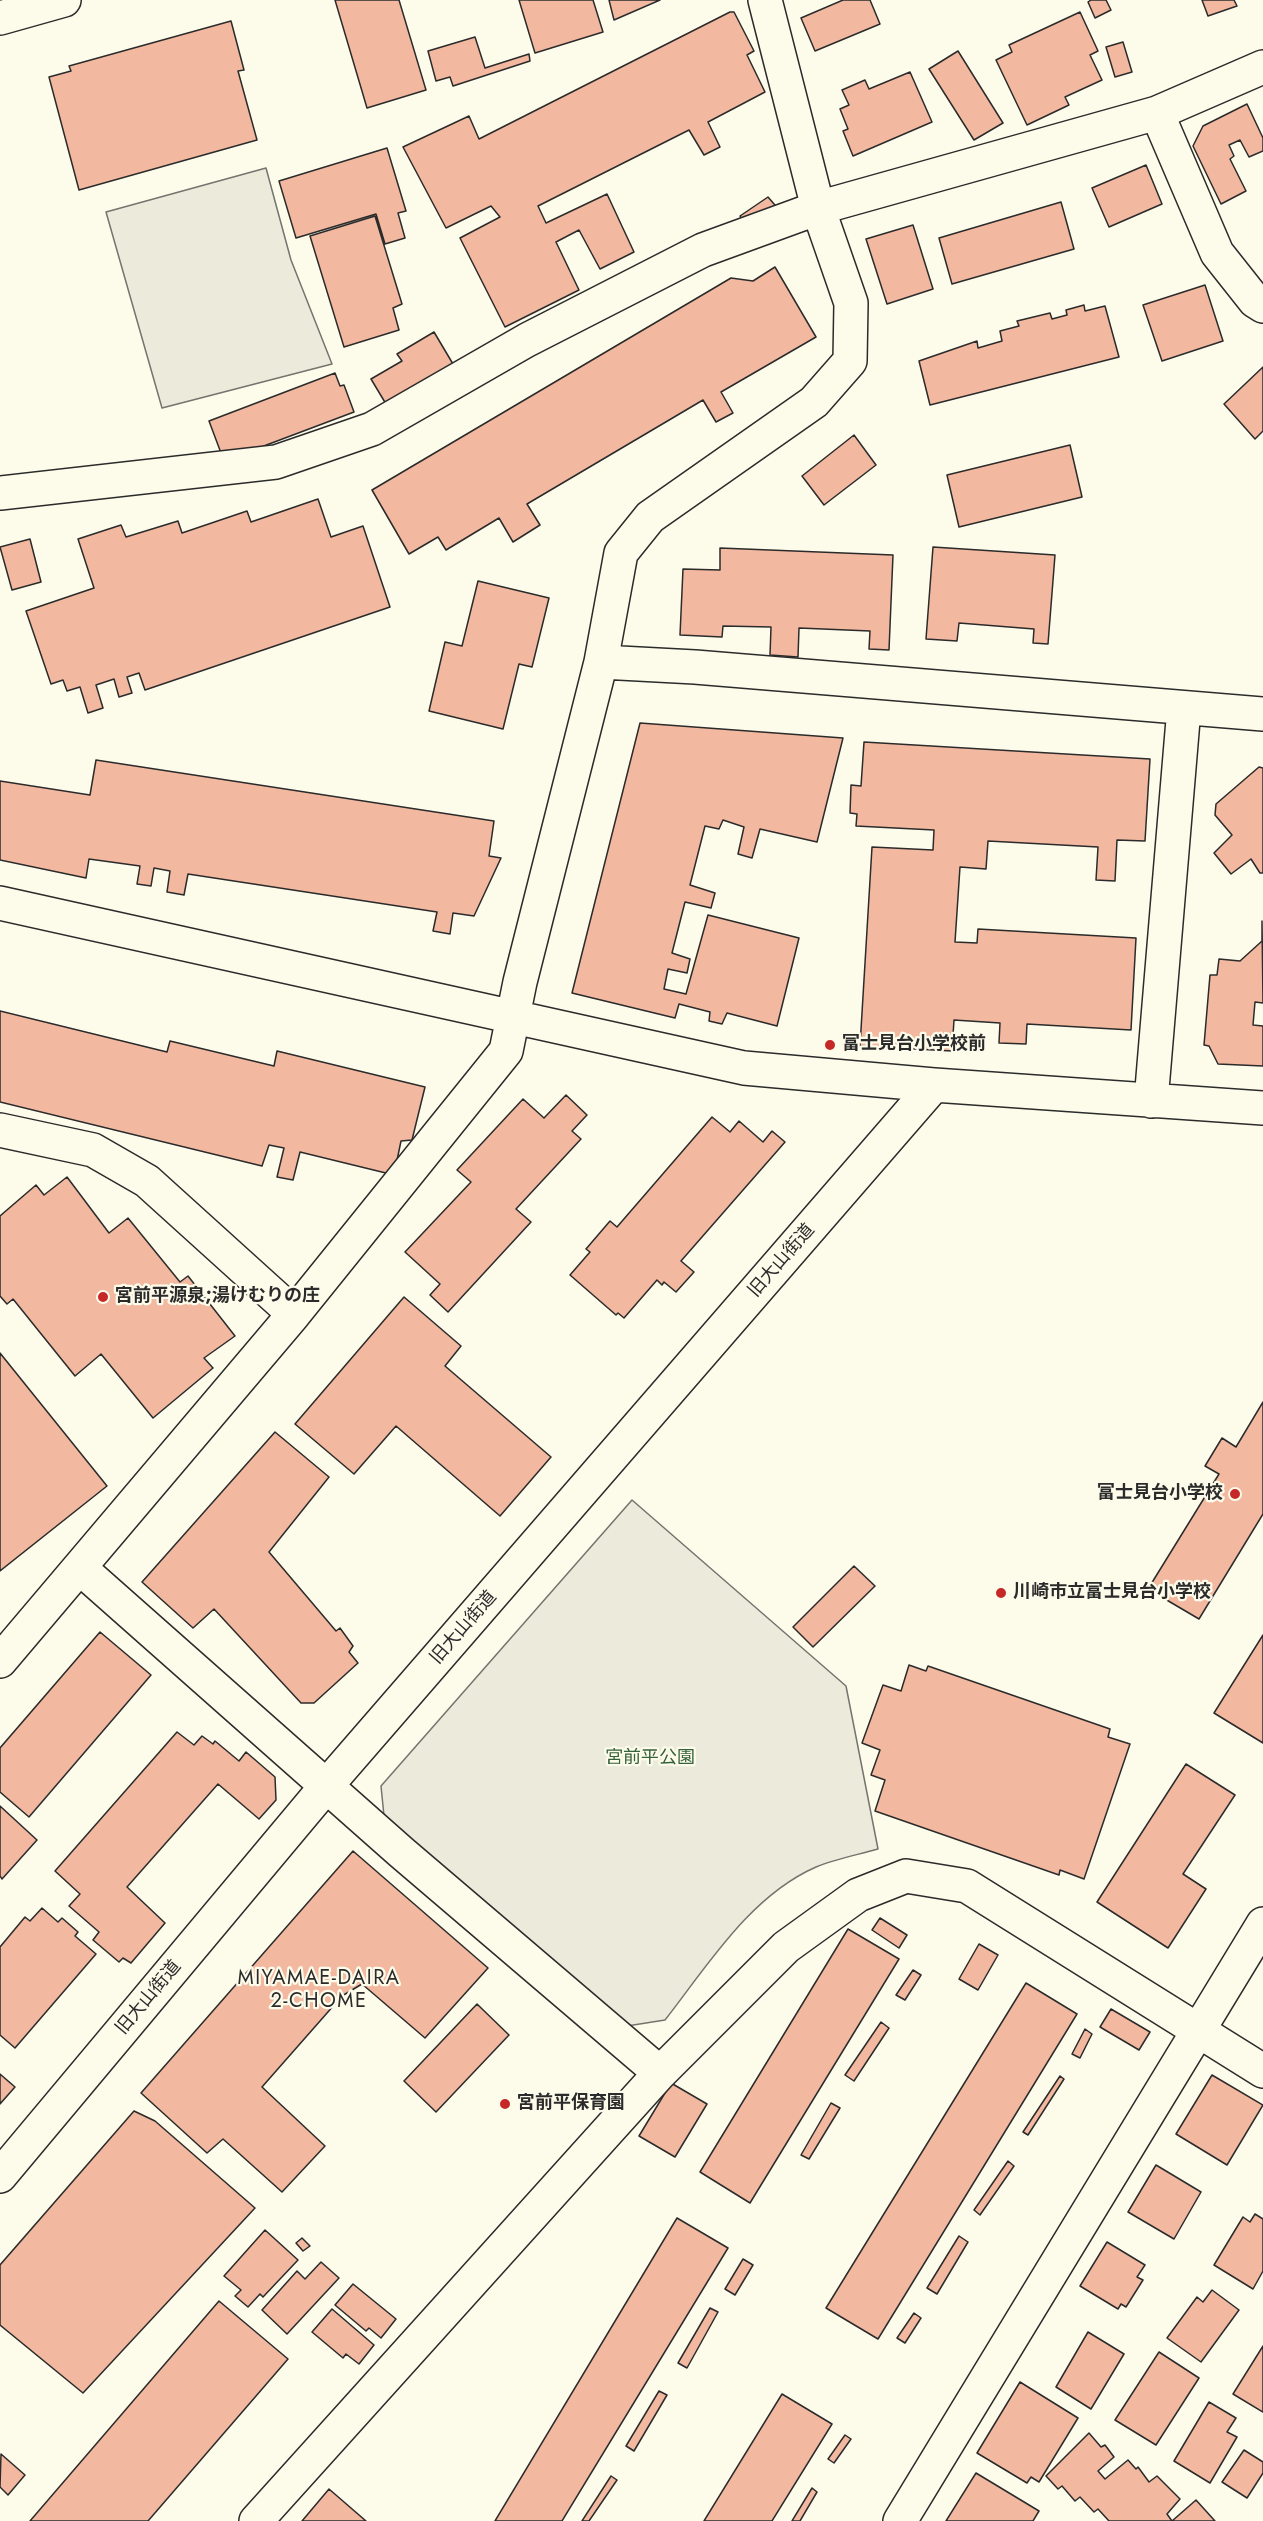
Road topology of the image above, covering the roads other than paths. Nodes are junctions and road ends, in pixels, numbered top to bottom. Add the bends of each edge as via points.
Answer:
1 (64, 0) edge
2 (765, 0) edge
3 (0, 18) edge
4 (1263, 67) edge
5 (1157, 112) junction
6 (818, 208) junction
7 (1263, 306) edge
8 (0, 493) edge
9 (601, 662) junction
10 (1184, 708) junction
11 (1263, 714) edge
12 (0, 903) edge
13 (512, 1018) junction
14 (934, 1086) junction
15 (1151, 1101) junction
16 (1263, 1108) edge
17 (0, 1130) edge
18 (294, 1314) junction
19 (80, 1568) junction
20 (0, 1660) edge
21 (328, 1784) junction
22 (1263, 1924) edge
23 (1199, 2030) junction
24 (1263, 2071) edge
25 (660, 2073) junction
26 (0, 2176) edge
27 (255, 2521) edge
28 (900, 2521) edge

1 - 3 street
2 - 6 street
4 - 5 street
5 - 6 street
5 - 7 street via 1217,253
6 - 8 street via 704,250 527,340 372,429 276,462
6 - 9 street via 851,303 850,361 814,402 650,517 621,553
9 - 10 street
9 - 13 street
10 - 11 street
10 - 15 street
12 - 13 street
13 - 14 street via 744,1068
13 - 18 street via 506,1051
14 - 15 street
14 - 21 street, 旧大山街道
15 - 16 street
17 - 18 street via 93,1150 147,1181
18 - 19 street
19 - 20 street
19 - 21 street
21 - 25 street via 401,1852
21 - 26 street, 旧大山街道
22 - 23 street
23 - 24 street
23 - 25 street via 967,1886 906,1876 858,1895 786,1947
23 - 28 street
25 - 27 street

